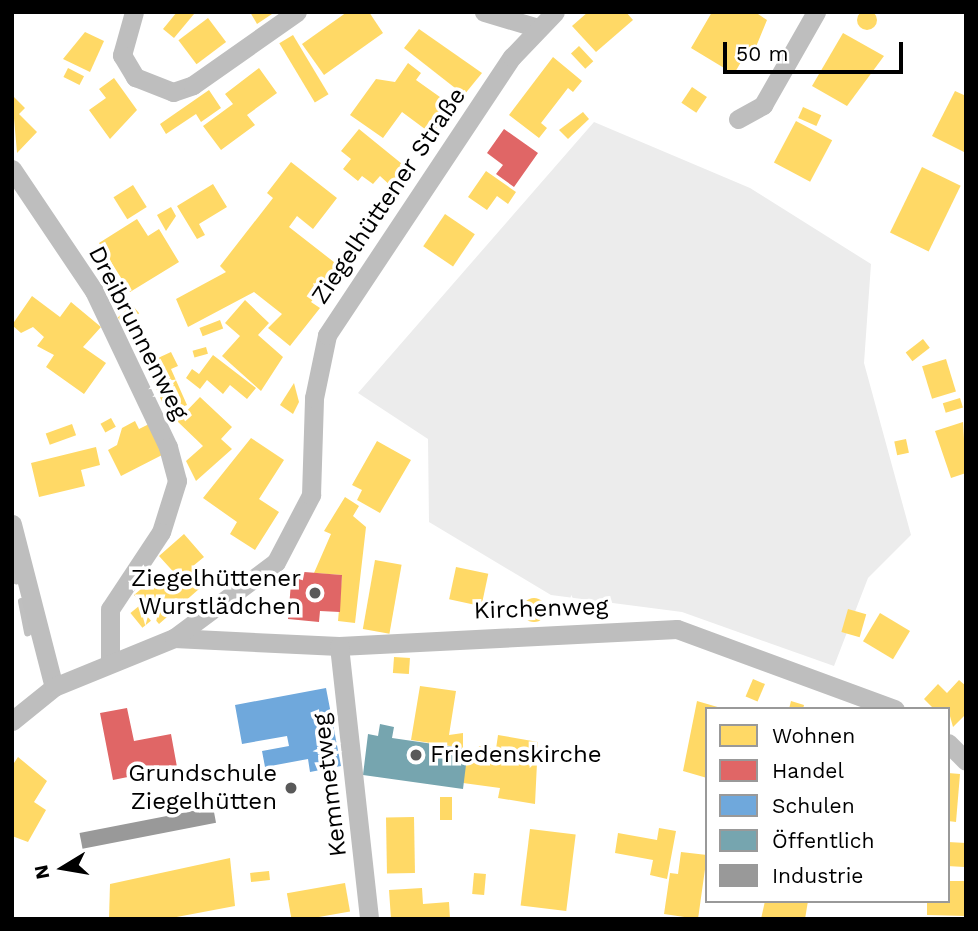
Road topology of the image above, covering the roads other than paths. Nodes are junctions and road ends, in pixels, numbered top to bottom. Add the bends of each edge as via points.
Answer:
1 (134, 12) edge
2 (297, 12) edge
3 (484, 12) edge
4 (555, 12) edge
5 (816, 12) edge
6 (538, 28) junction
7 (738, 119) dead end
8 (12, 169) edge
9 (12, 524) edge
10 (174, 638) junction
11 (339, 646) junction
12 (110, 660) junction
13 (54, 687) junction
14 (890, 707) edge
15 (12, 721) edge
16 (950, 745) edge
17 (966, 761) edge
18 (369, 919) edge

1 - 2 street via 122,55 135,77 173,92 193,85
3 - 6 street
4 - 6 street, Ziegelhüttener Straße
5 - 7 street via 763,104
6 - 10 street, Ziegelhüttener Straße via 375,255 327,335 316,370 311,495 298,528 257,579
8 - 12 street, Dreibrunnenweg via 94,291 168,447 176,493 161,532 110,609
9 - 13 street
10 - 11 street, Kirchenweg
10 - 12 street, Ziegelhüttener Straße
11 - 14 street, Kirchenweg via 677,629
11 - 18 street, Kemmetweg
12 - 13 street, Ziegelhüttener Straße
13 - 15 street, Ziegelhüttener Straße
16 - 17 street

